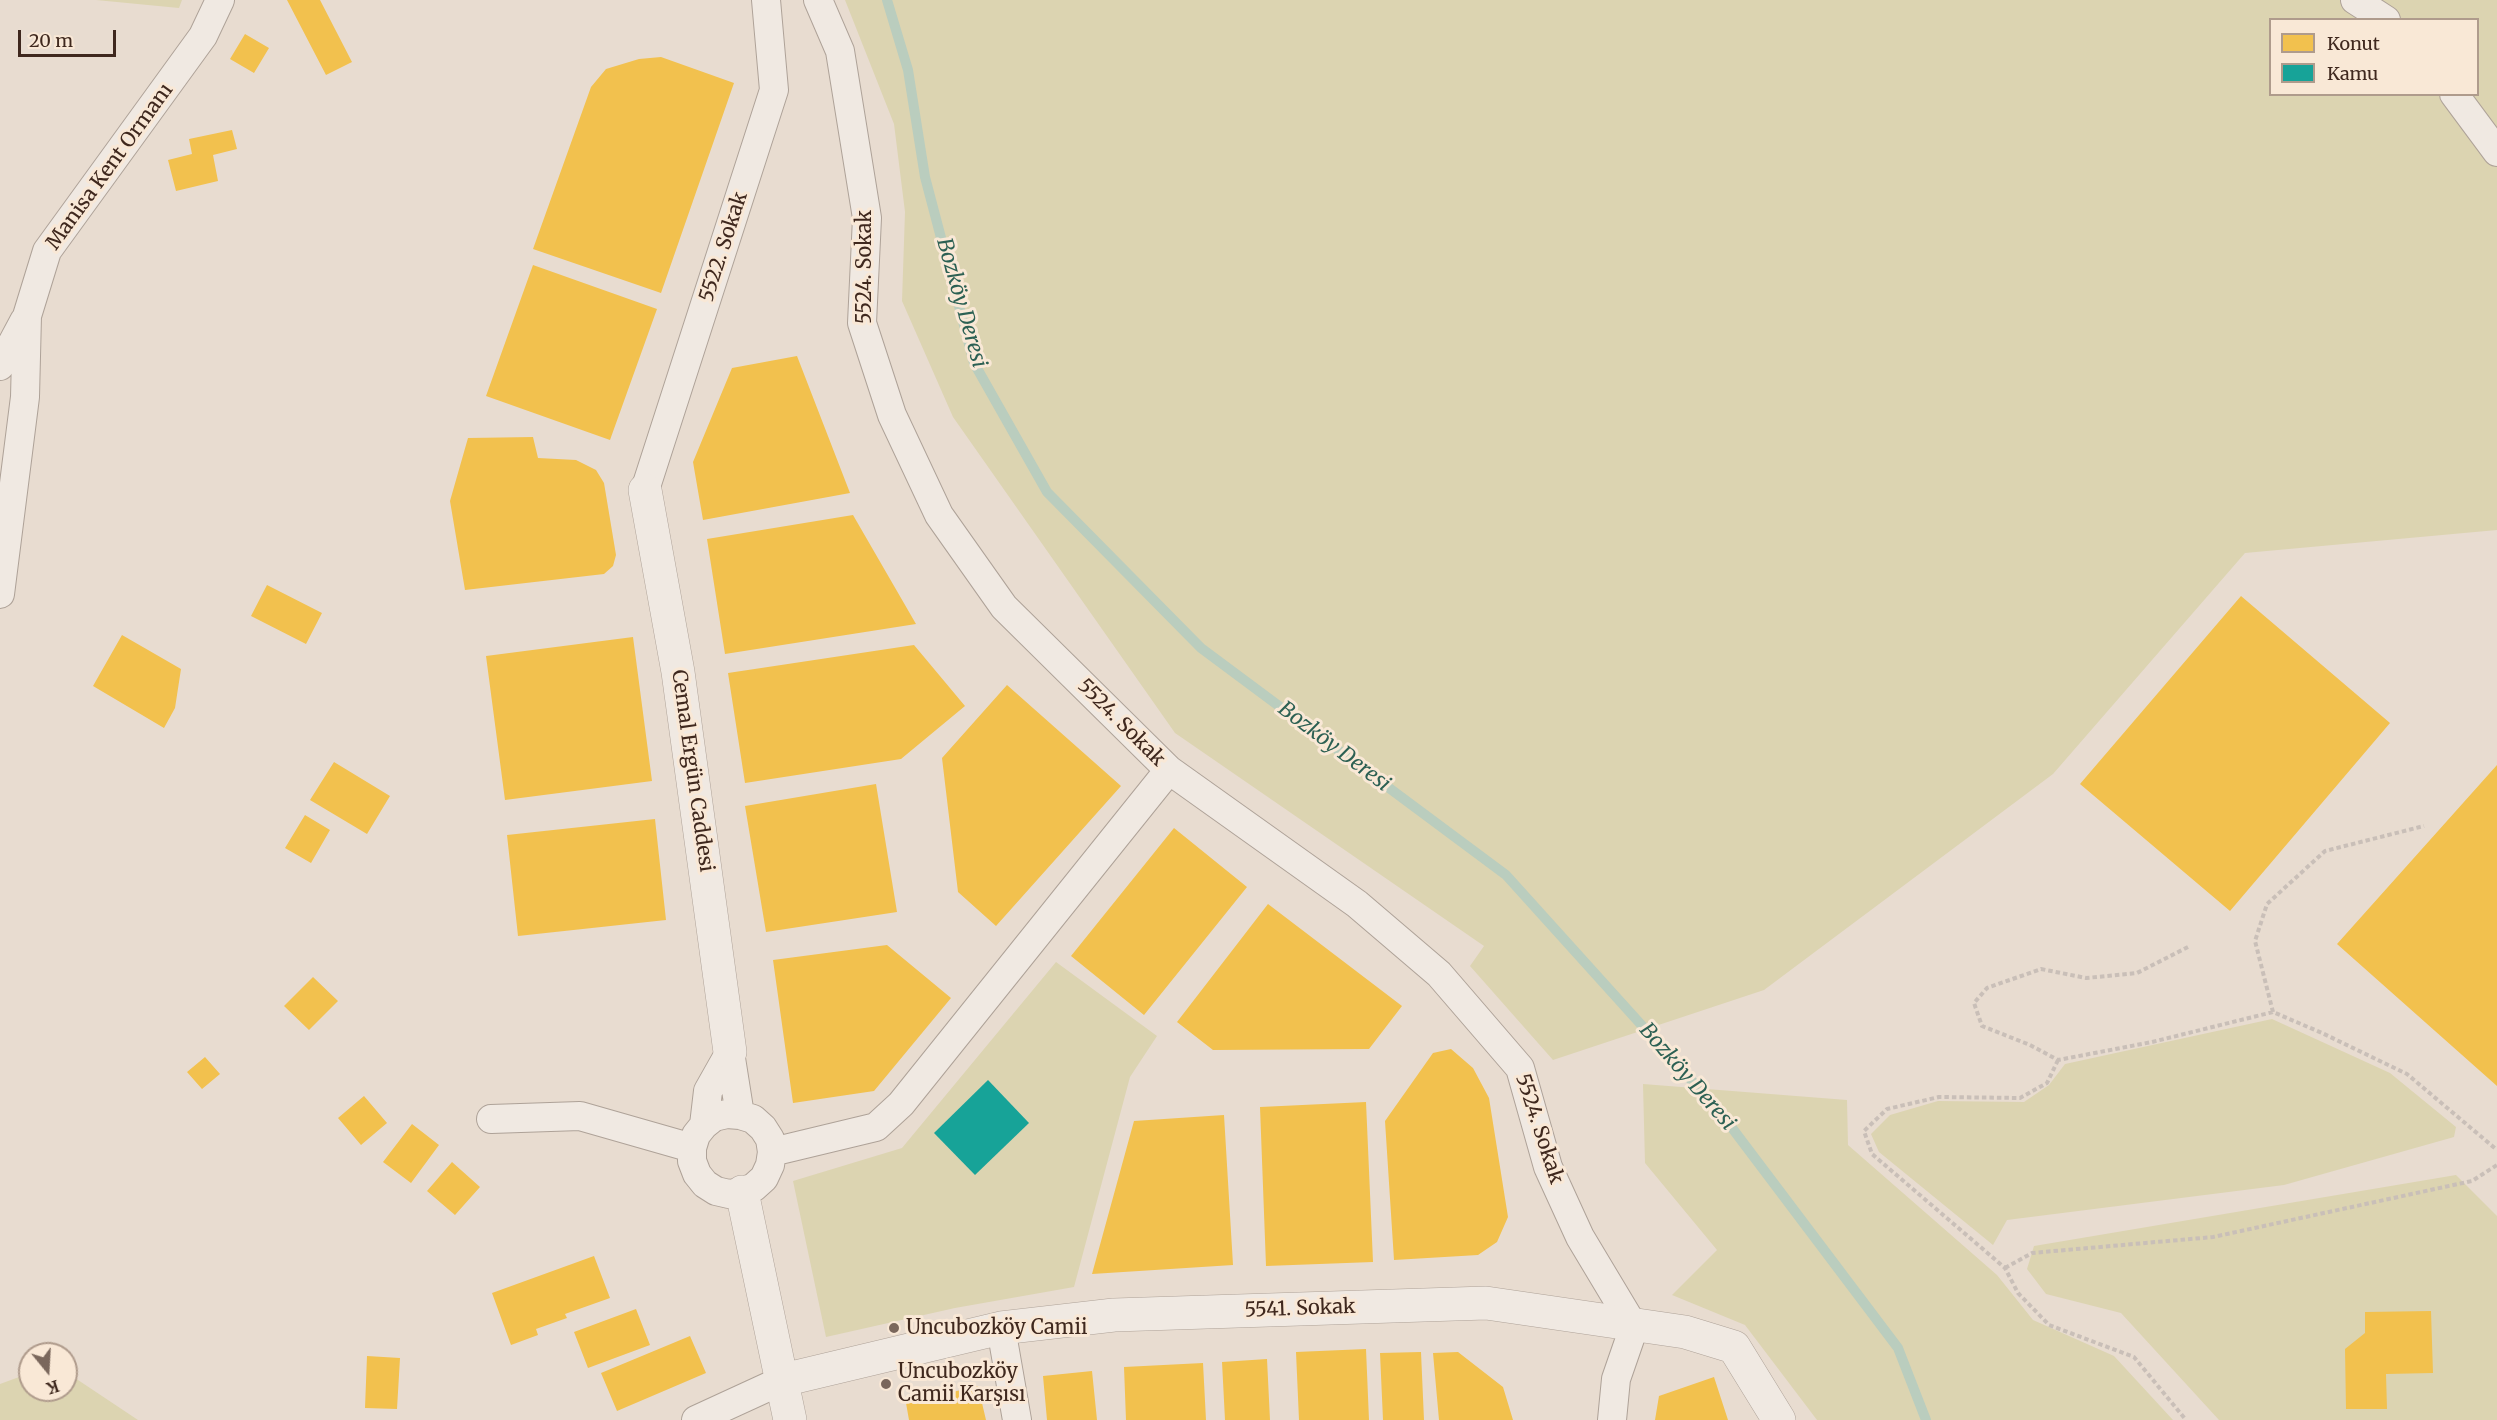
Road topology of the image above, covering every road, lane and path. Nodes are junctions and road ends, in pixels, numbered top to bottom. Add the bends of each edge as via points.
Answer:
1 (220, 0) edge
2 (766, 0) edge
3 (818, 0) edge
4 (2355, 0) edge
5 (2383, 18) edge
6 (2455, 96) edge
7 (2497, 152) edge
8 (27, 316) junction
9 (0, 366) edge
10 (645, 490) joint
11 (0, 594) edge
12 (1169, 770) junction
13 (2424, 826) dead end
14 (2188, 947) dead end
15 (2273, 1012) junction
16 (730, 1052) junction
17 (2058, 1060) junction
18 (740, 1115) junction
19 (491, 1119) dead end
20 (698, 1136) junction
21 (2497, 1150) edge
22 (772, 1152) junction
23 (2497, 1165) edge
24 (742, 1192) junction
25 (2005, 1268) junction
26 (1634, 1327) junction
27 (1001, 1328) junction
28 (783, 1380) junction
29 (696, 1420) edge
30 (790, 1420) edge
31 (1017, 1420) edge
32 (1612, 1420) edge
33 (1779, 1420) edge
34 (2186, 1420) edge

1 - 8 street, Manisa Kent Ormanı via 203,36 47,251
2 - 10 street, 5522. Sokak via 774,90
3 - 12 street, 5524. Sokak via 840,51 867,218 862,323 897,425 939,515 1004,607
4 - 5 street
6 - 7 street
8 - 9 street
8 - 11 street, Manisa Kent Ormanı via 25,397
10 - 16 street, Cemal Ergün Caddesi via 678,672
12 - 22 street via 901,1104 876,1126
12 - 26 street, 5524. Sokak via 1357,904 1439,974 1520,1068 1548,1167 1580,1237
13 - 15 path via 2325,851 2267,904 2255,941
14 - 17 path via 2138,973 2086,978 2041,969 1987,988 1974,1003 1982,1026
15 - 17 path
15 - 21 path via 2407,1074
16 - 18 street, Cemal Ergün Caddesi
16 - 20 street via 708,1091
17 - 25 path via 2047,1083 2020,1098 1939,1096 1887,1109 1864,1131 1872,1154
18 - 20 street via 714,1117
18 - 22 street via 763,1128
19 - 20 street via 580,1116
20 - 24 street via 692,1161 697,1174 716,1191
22 - 24 street via 764,1178
23 - 25 path via 2472,1181 2213,1237 2032,1253
24 - 28 street
25 - 34 path via 2018,1293 2049,1325 2134,1357
26 - 27 street, 5541. Sokak via 1486,1304 1114,1316
26 - 32 street via 1616,1379
26 - 33 street, 5541. Sokak via 1685,1332 1734,1347
27 - 28 street, 5541. Sokak
27 - 31 street
28 - 29 street
28 - 30 street

